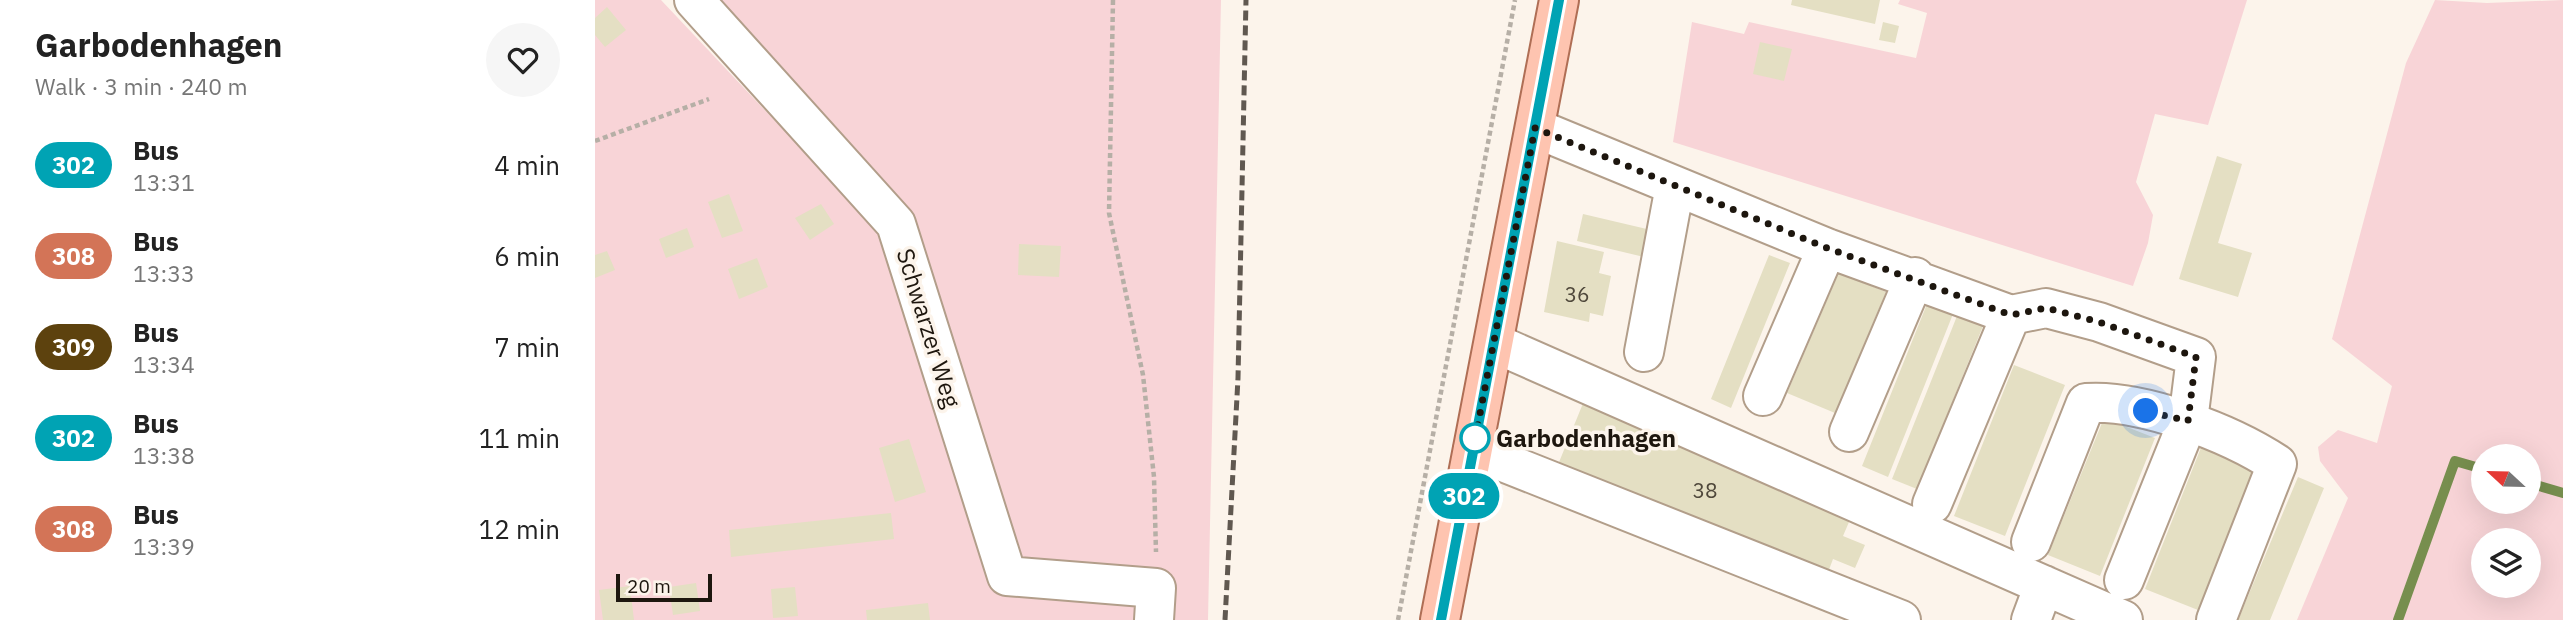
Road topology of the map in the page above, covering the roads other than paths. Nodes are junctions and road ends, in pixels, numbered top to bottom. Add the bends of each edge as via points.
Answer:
1 (694, 0) edge
2 (1559, 0) edge
3 (1535, 128) junction
4 (1675, 186) junction
5 (1827, 248) junction
6 (1915, 277) junction
7 (2011, 315) junction
8 (1494, 343) junction
9 (1644, 352) dead end
10 (1763, 396) dead end
11 (2188, 421) junction
12 (1849, 432) dead end
13 (1473, 450) junction
14 (1932, 504) dead end
15 (2031, 542) dead end
16 (2044, 585) junction
17 (1155, 604) edge
18 (2115, 608) edge
19 (1440, 620) edge
20 (1901, 620) edge
21 (2031, 620) edge
22 (2216, 620) edge

1 - 17 street, Schwarzer Weg via 896,224 1007,576
2 - 3 main road
3 - 4 street
3 - 8 main road
4 - 5 street
4 - 9 street
5 - 6 street
5 - 10 street
6 - 7 street
6 - 12 street
7 - 11 street via 2046,308 2196,357
7 - 14 street
8 - 13 main road
8 - 16 street
11 - 15 street via 2105,402 2086,403
11 - 18 street
11 - 22 street via 2251,446 2277,464
13 - 19 main road
13 - 20 street
16 - 18 street
16 - 21 street

